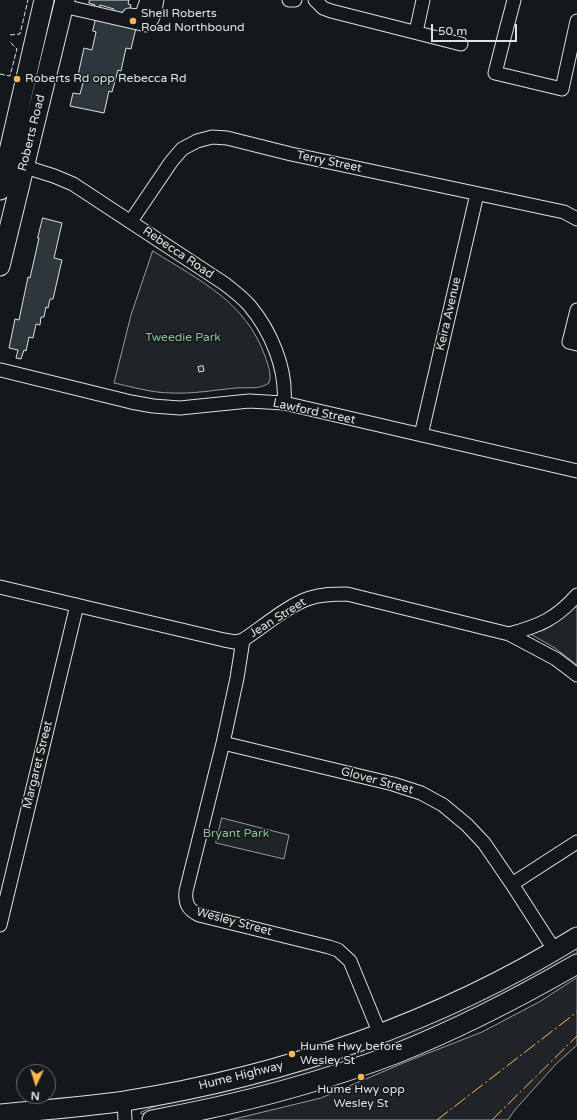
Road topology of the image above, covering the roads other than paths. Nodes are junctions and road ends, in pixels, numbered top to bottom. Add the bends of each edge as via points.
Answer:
1 (44, 0) edge
2 (147, 0) edge
3 (157, 0) edge
4 (289, 0) edge
5 (295, 0) edge
6 (314, 0) edge
7 (423, 0) edge
8 (514, 0) edge
9 (64, 3) edge
10 (113, 11) dead end
11 (129, 15) dead end
12 (577, 21) edge
13 (416, 32) junction
14 (461, 44) dead end
15 (15, 164) junction
16 (0, 190) edge
17 (477, 194) junction
18 (577, 219) edge
19 (131, 221) junction
20 (0, 266) edge
21 (577, 310) edge
22 (577, 344) edge
23 (1, 370) dead end
24 (284, 403) junction
25 (420, 435) junction
26 (577, 472) edge
27 (0, 586) edge
28 (577, 595) edge
29 (77, 605) junction
30 (509, 634) junction
31 (244, 640) junction
32 (577, 675) edge
33 (223, 743) junction
34 (577, 842) edge
35 (512, 884) junction
36 (0, 925) edge
37 (577, 937) edge
38 (554, 951) junction
39 (577, 964) edge
40 (380, 1034) junction
41 (124, 1101) junction
42 (0, 1114) edge
43 (125, 1120) edge
44 (152, 1120) edge

1 - 15 highway, Roberts Road
2 - 11 street via 142,14
3 - 9 street via 152,19 146,25
4 - 5 street
6 - 13 street via 331,11
7 - 13 street
8 - 12 street via 495,73 562,89
9 - 10 street via 77,3
9 - 15 highway, Roberts Road
13 - 14 street
15 - 16 highway, Roberts Road
15 - 19 street, Rebecca Road via 73,184
15 - 20 highway, Roberts Road
17 - 18 street, Terry Street via 564,212
17 - 19 street, Terry Street via 212,137 196,141 182,149
17 - 25 street, Keira Avenue
19 - 24 street, Rebecca Road via 226,284 249,305 262,324 276,354 282,374
21 - 22 street via 569,342
23 - 24 street, Lawford Street via 153,406 180,408 248,401
24 - 25 street, Lawford Street
25 - 26 street, Lawford Street
27 - 29 street, Jean Street
28 - 30 street via 560,613 546,622
29 - 31 street, Jean Street via 224,640
29 - 36 street, Margaret Street
30 - 31 street, Jean Street via 347,594 334,594 308,598
30 - 32 street, Jean Street via 556,659
31 - 33 street, Wesley Street
33 - 35 street, Glover Street via 421,793 443,805 468,825
33 - 40 street, Wesley Street via 186,891 186,904 199,915 338,950 350,961
34 - 35 street
35 - 38 street, Glover Street
37 - 38 highway, Hume Highway
38 - 40 highway, Hume Highway via 461,1000
39 - 44 highway, Hume Highway via 516,998 395,1054 293,1088
40 - 41 highway, Hume Highway via 262,1072 201,1087
41 - 42 highway, Hume Highway
41 - 43 street

